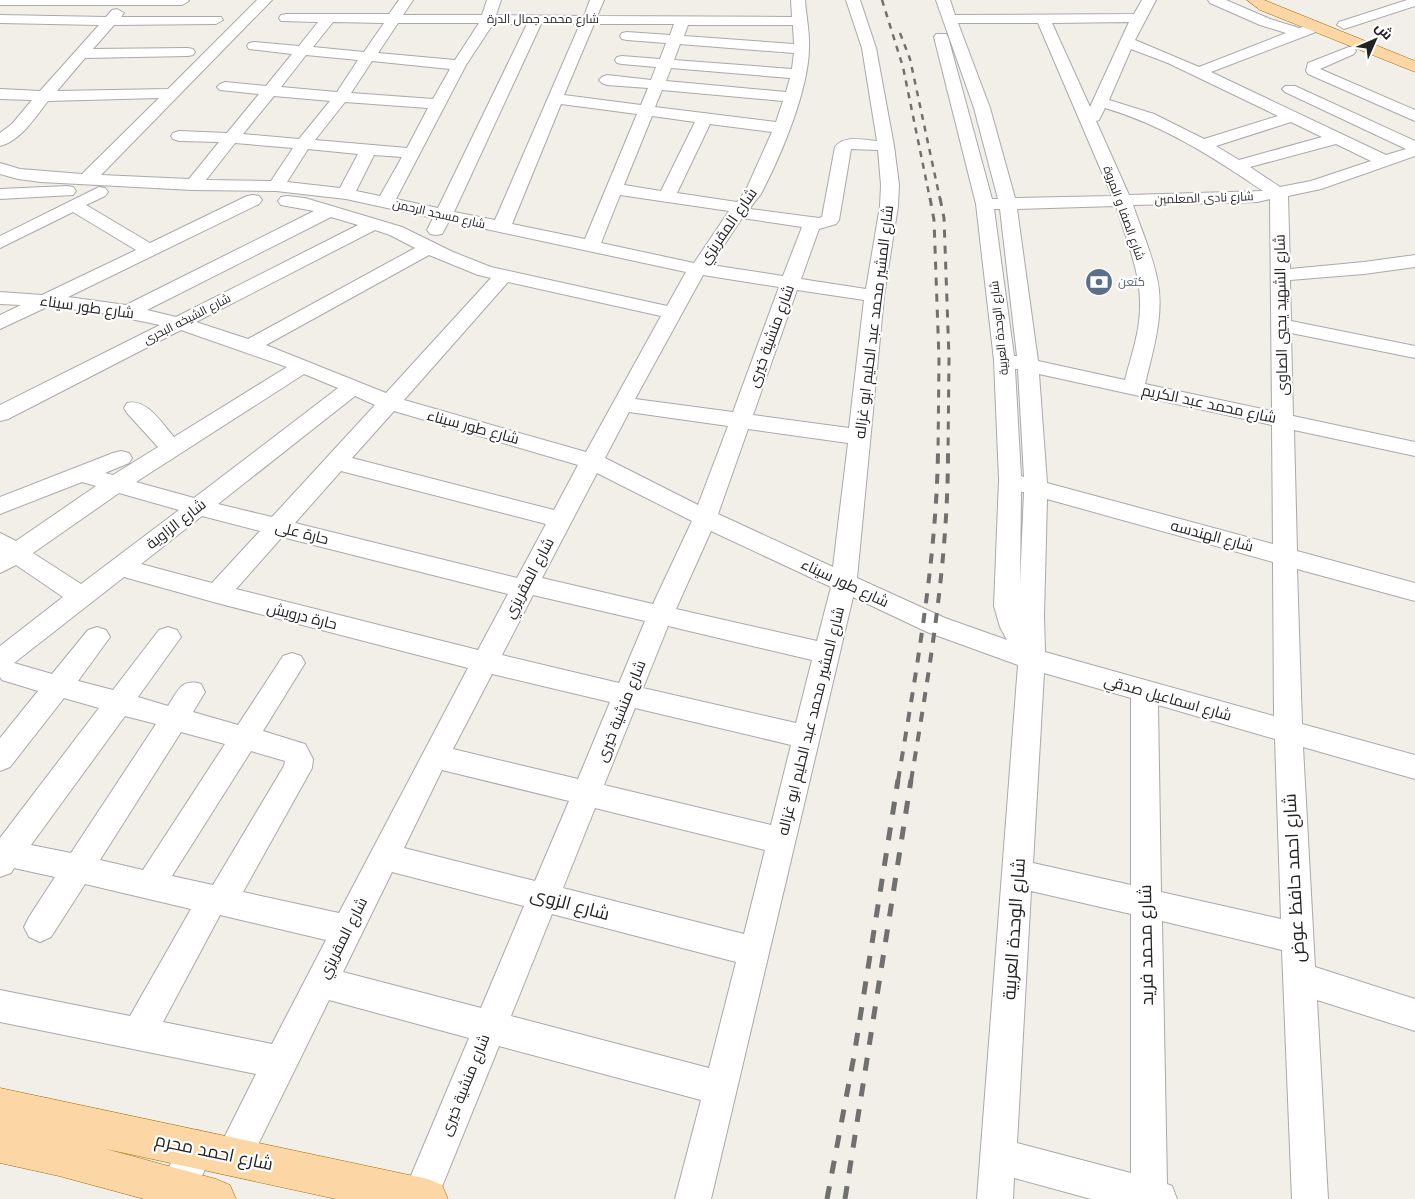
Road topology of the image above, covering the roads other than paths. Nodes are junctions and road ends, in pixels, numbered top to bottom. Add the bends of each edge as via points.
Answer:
1 (265, 0) edge
2 (406, 0) edge
3 (494, 0) edge
4 (597, 0) edge
5 (853, 0) edge
6 (926, 0) edge
7 (943, 0) edge
8 (1149, 0) edge
9 (1215, 0) edge
10 (1247, 0) edge
11 (1280, 0) edge
12 (0, 1) edge
13 (36, 1) edge
14 (126, 1) edge
15 (182, 1) edge
16 (1415, 2) edge
17 (799, 10) edge
18 (1261, 10) edge
19 (286, 18) dead end
20 (329, 18) junction
21 (394, 18) junction
22 (1043, 18) junction
23 (1138, 18) junction
24 (16, 19) junction
25 (488, 19) junction
26 (536, 19) junction
27 (589, 19) junction
28 (951, 19) junction
29 (216, 20) dead end
30 (684, 20) junction
31 (111, 21) junction
32 (3, 24) edge
33 (1344, 25) junction
34 (1316, 27) junction
35 (1295, 35) junction
36 (627, 36) dead end
37 (675, 40) junction
38 (1127, 42) junction
39 (254, 46) dead end
40 (802, 49) junction
41 (302, 50) junction
42 (1349, 51) dead end
43 (188, 52) dead end
44 (82, 54) junction
45 (1415, 54) edge
46 (368, 56) junction
47 (622, 60) dead end
48 (666, 62) junction
49 (459, 64) junction
50 (1415, 67) edge
51 (1198, 72) junction
52 (799, 74) junction
53 (607, 80) dead end
54 (1306, 83) dead end
55 (657, 85) junction
56 (225, 87) dead end
57 (1290, 89) junction
58 (269, 90) junction
59 (173, 93) junction
60 (0, 94) edge
61 (44, 96) junction
62 (341, 97) junction
63 (793, 97) junction
64 (556, 99) junction
65 (1259, 101) junction
66 (1100, 102) junction
67 (438, 104) junction
68 (961, 107) junction
69 (982, 108) junction
70 (646, 110) junction
71 (1292, 116) junction
72 (1415, 116) edge
73 (705, 118) junction
74 (1354, 118) junction
75 (1089, 124) junction
76 (782, 128) junction
77 (1322, 131) junction
78 (179, 136) dead end
79 (230, 138) junction
80 (1338, 138) junction
81 (0, 141) edge
82 (304, 143) junction
83 (1204, 145) junction
84 (886, 146) junction
85 (1414, 146) edge
86 (369, 149) junction
87 (411, 153) junction
88 (1385, 161) junction
89 (1238, 166) junction
90 (0, 168) edge
91 (86, 180) junction
92 (193, 184) junction
93 (276, 186) junction
94 (614, 189) junction
95 (99, 192) junction
96 (346, 194) junction
97 (1279, 194) junction
98 (1, 195) edge
99 (667, 196) junction
100 (253, 200) junction
101 (1122, 201) junction
102 (386, 202) junction
103 (985, 204) junction
104 (1008, 204) junction
105 (72, 205) junction
106 (740, 210) junction
107 (329, 211) junction
108 (443, 216) junction
109 (812, 222) junction
110 (374, 224) junction
111 (501, 228) junction
112 (0, 243) edge
113 (429, 246) junction
114 (591, 246) junction
115 (150, 251) junction
116 (1415, 261) edge
117 (698, 269) junction
118 (1280, 275) junction
119 (503, 276) junction
120 (790, 284) junction
121 (874, 296) junction
122 (0, 298) edge
123 (47, 301) junction
124 (129, 312) junction
125 (672, 313) junction
126 (0, 323) edge
127 (178, 323) junction
128 (1281, 325) junction
129 (250, 346) junction
130 (1415, 352) edge
131 (1004, 360) junction
132 (1028, 365) junction
133 (303, 366) junction
134 (353, 388) junction
135 (1134, 388) junction
136 (388, 402) junction
137 (622, 404) junction
138 (135, 408) dead end
139 (0, 414) edge
140 (741, 420) junction
141 (1282, 420) junction
142 (859, 437) junction
143 (172, 449) junction
144 (1415, 449) edge
145 (121, 458) dead end
146 (592, 461) junction
147 (336, 462) junction
148 (81, 474) junction
149 (1010, 480) junction
150 (115, 485) junction
151 (1036, 488) junction
152 (0, 506) edge
153 (198, 507) junction
154 (705, 518) junction
155 (561, 520) junction
156 (278, 527) junction
157 (5, 553) edge
158 (1284, 556) junction
159 (120, 567) junction
160 (844, 583) junction
161 (524, 586) junction
162 (1415, 592) edge
163 (217, 594) junction
164 (75, 602) junction
165 (660, 615) junction
166 (924, 621) joint
167 (96, 637) dead end
168 (168, 637) dead end
169 (826, 653) junction
170 (1032, 659) junction
171 (484, 662) junction
172 (292, 663) dead end
173 (4, 673) edge
174 (58, 686) junction
175 (1144, 691) junction
176 (192, 692) dead end
177 (627, 696) junction
178 (120, 703) junction
179 (175, 718) junction
180 (1288, 731) junction
181 (244, 737) junction
182 (806, 737) junction
183 (435, 756) junction
184 (0, 759) edge
185 (1415, 767) edge
186 (587, 793) junction
187 (781, 841) junction
188 (3, 856) edge
189 (384, 856) junction
190 (78, 869) junction
191 (1019, 874) junction
192 (150, 886) junction
193 (544, 897) junction
194 (216, 901) junction
195 (1146, 903) junction
196 (40, 927) dead end
197 (347, 930) junction
198 (1297, 938) junction
199 (755, 952) junction
200 (1299, 978) junction
201 (321, 982) junction
202 (0, 1006) edge
203 (1415, 1015) edge
204 (490, 1026) junction
205 (139, 1033) junction
206 (280, 1062) junction
207 (721, 1088) junction
208 (0, 1107) edge
209 (0, 1144) edge
210 (197, 1148) junction
211 (233, 1156) junction
212 (998, 1156) junction
213 (174, 1193) edge
214 (424, 1198) edge
215 (1152, 1198) edge
216 (216, 1199) edge
217 (693, 1199) edge
218 (995, 1199) edge
219 (1310, 1199) edge

1 - 59 street
2 - 21 street
3 - 25 street
4 - 27 street
5 - 84 street, شارع المشير محمد عبد الحليم ابو غزاله via 869,48
6 - 68 street, شارع الوحدة العربية via 943,42
7 - 28 street, شارع الوحدة العربية
8 - 23 street
9 - 18 street
10 - 18 street
11 - 33 main road
12 - 13 street
13 - 14 street
13 - 24 street
14 - 15 street
14 - 31 street
16 - 33 street
17 - 30 street, شارع محمد جمال الدرة
17 - 40 street, شارع المقريزي
18 - 34 main road
18 - 35 street via 1272,28
19 - 20 street, شارع محمد جمال الدرة
20 - 21 street, شارع محمد جمال الدرة
20 - 41 street
21 - 25 street, شارع محمد جمال الدرة
21 - 46 street
22 - 23 street
22 - 28 street
22 - 75 street, شارع الصفا و المروة
23 - 38 street
24 - 31 street
24 - 32 street
25 - 26 street, شارع محمد جمال الدرة
25 - 49 street
26 - 27 street, شارع محمد جمال الدرة
26 - 108 street
27 - 30 street, شارع محمد جمال الدرة
27 - 64 street
28 - 69 street, شارع الوحدة العربية
29 - 31 street
30 - 37 street
31 - 44 street
33 - 45 main road
34 - 35 street
34 - 50 main road
35 - 51 street
36 - 37 street
37 - 40 street
37 - 48 street
38 - 51 street
38 - 66 street
39 - 41 street
40 - 52 street, شارع المقريزي
41 - 46 street
41 - 58 street
42 - 72 street via 1313,66 1313,70
43 - 44 street
44 - 61 street
46 - 49 street
46 - 62 street
47 - 48 street
48 - 52 street
48 - 55 street
49 - 67 street
51 - 65 street
52 - 63 street, شارع المقريزي
53 - 55 street
54 - 57 street
55 - 63 street
55 - 70 street
56 - 58 street
57 - 65 street
57 - 74 street
58 - 62 street
58 - 79 street
59 - 61 street
59 - 91 street
60 - 61 street
61 - 81 street via 18,127
62 - 67 street
62 - 82 street
63 - 76 street, شارع المقريزي
64 - 70 street
64 - 111 street
65 - 71 street
66 - 75 street
66 - 83 street via 1140,114
67 - 87 street
68 - 69 street
68 - 103 street, شارع الوحدة العربية
69 - 104 street, شارع الوحدة العربية
70 - 73 street
70 - 94 street
71 - 77 street
71 - 83 street
73 - 76 street
73 - 99 street
74 - 77 street
74 - 85 street
75 - 101 street, شارع الصفا و المروة
76 - 106 street, شارع المقريزي via 754,191
77 - 80 street
78 - 79 street
79 - 82 street
79 - 92 street
80 - 88 street
80 - 89 street
82 - 86 street
82 - 93 street
83 - 89 street
84 - 109 street via 845,145 830,220 820,224
84 - 121 street, شارع المشير محمد عبد الحليم ابو غزاله via 889,206
85 - 88 street, شارع نادى المعلمين
86 - 87 street
86 - 96 street
87 - 102 street
88 - 97 street, شارع نادى المعلمين
89 - 97 street
90 - 91 street, شارع مسجد الرحمن via 18,174
91 - 92 street, شارع مسجد الرحمن
92 - 93 street, شارع مسجد الرحمن
93 - 96 street, شارع مسجد الرحمن
94 - 99 street
94 - 114 street
95 - 98 street, شارع مسجد الرحمن
95 - 100 street, شارع مسجد الرحمن
95 - 105 street
96 - 102 street, شارع مسجد الرحمن
97 - 101 street, شارع نادى المعلمين
97 - 118 street, شارع الشهيد يحيي الصاوى
99 - 106 street
100 - 107 street, شارع مسجد الرحمن via 305,203
100 - 115 street
101 - 104 street, شارع نادى المعلمين
101 - 135 street, شارع الصفا و المروة via 1150,293 1149,322
102 - 108 street, شارع مسجد الرحمن
103 - 104 street, شارع نادى المعلمين
103 - 131 street, شارع الوحدة العربية
104 - 132 street, شارع الوحدة العربية
105 - 112 street
105 - 115 street
106 - 109 street
106 - 117 street, شارع المقريزي
107 - 110 street, شارع مسجد الرحمن
107 - 124 street
108 - 111 street, شارع مسجد الرحمن
108 - 113 street
109 - 120 street, شارع منشية خيرى
110 - 113 street, شارع مسجد الرحمن
110 - 127 street, شارع الشيخه البحرى
111 - 114 street, شارع مسجد الرحمن
113 - 119 street, شارع مسجد الرحمن via 465,264
113 - 129 street
114 - 117 street, شارع مسجد الرحمن
115 - 123 street
116 - 118 street
117 - 120 street, شارع مسجد الرحمن
117 - 125 street, شارع المقريزي
118 - 128 street, شارع الشهيد يحيي الصاوى
119 - 125 street, شارع مسجد الرحمن
119 - 136 street
120 - 121 street, شارع مسجد الرحمن
120 - 140 street, شارع منشية خيرى
121 - 142 street, شارع المشير محمد عبد الحليم ابو غزاله
122 - 123 street, شارع طور سيناء
123 - 124 street, شارع طور سيناء
123 - 126 street
124 - 127 street, شارع طور سيناء
125 - 137 street, شارع المقريزي
127 - 129 street, شارع طور سيناء
127 - 139 street, شارع الشيخه البحرى
128 - 130 street
128 - 141 street, شارع الشهيد يحيي الصاوى
129 - 133 street, شارع طور سيناء
131 - 132 street, شارع محمد عبد الكريم
131 - 149 street, شارع الوحدة العربية
132 - 135 street, شارع محمد عبد الكريم
132 - 151 street, شارع الوحدة العربية
133 - 134 street, شارع طور سيناء
133 - 143 street
134 - 136 street, شارع طور سيناء
134 - 153 street, شارع الزاوية
135 - 141 street, شارع محمد عبد الكريم
136 - 146 street, شارع طور سيناء
136 - 147 street
137 - 140 street
137 - 146 street, شارع المقريزي
138 - 143 street
140 - 142 street
140 - 154 street, شارع منشية خيرى
141 - 144 street, شارع محمد عبد الكريم
141 - 158 street, شارع الشهيد يحيي الصاوى
142 - 160 street, شارع المشير محمد عبد الحليم ابو غزاله
143 - 150 street
145 - 148 street
146 - 154 street, شارع طور سيناء
146 - 155 street, شارع المقريزي
147 - 155 street
147 - 156 street
148 - 150 street, حارة على
148 - 152 street
149 - 151 street, شارع الهندسه
149 - 170 street, شارع الوحدة العربية via 1007,606 1013,626
150 - 153 street, حارة على
150 - 157 street
151 - 158 street, شارع الهندسه
151 - 170 street, شارع الوحدة العربية
153 - 156 street, حارة على
153 - 159 street, شارع الزاوية
154 - 160 street, شارع طور سيناء
154 - 165 street, شارع منشية خيرى
155 - 161 street, شارع المقريزي
156 - 161 street, حارة على
156 - 163 street
157 - 164 street
158 - 162 street, شارع الهندسه
158 - 180 street, شارع احمد حافظ عوض
159 - 163 street, حارة درويش
159 - 164 street, شارع الزاوية
160 - 166 street, شارع طور سيناء
160 - 169 street, شارع المشير محمد عبد الحليم ابو غزاله
161 - 165 street, حارة على
161 - 171 street, شارع المقريزي
163 - 171 street, حارة درويش
164 - 173 street, شارع الزاوية
165 - 169 street, حارة على
165 - 177 street, شارع منشية خيرى
166 - 170 street, شارع اسماعيل صدقي
167 - 174 street
168 - 178 street
169 - 182 street, شارع المشير محمد عبد الحليم ابو غزاله
170 - 175 street, شارع اسماعيل صدقي
170 - 191 street, شارع الوحدة العربية
171 - 177 street, حارة درويش
171 - 183 street, شارع المقريزي
172 - 181 street
173 - 174 street
174 - 178 street
174 - 184 street
175 - 180 street, شارع اسماعيل صدقي
175 - 195 street, شارع محمد فريد
176 - 179 street
177 - 182 street, حارة درويش
177 - 186 street, شارع منشية خيرى
178 - 179 street
178 - 188 street
179 - 181 street
179 - 190 street
180 - 185 street, شارع اسماعيل صدقي
180 - 198 street, شارع احمد حافظ عوض
181 - 192 street
181 - 194 street via 296,752 298,768
182 - 187 street, شارع المشير محمد عبد الحليم ابو غزاله
183 - 186 street
183 - 189 street, شارع المقريزي
186 - 187 street
186 - 193 street, شارع منشية خيرى
187 - 199 street, شارع المشير محمد عبد الحليم ابو غزاله
188 - 190 street
189 - 193 street, شارع الزوى
189 - 197 street, شارع المقريزي
190 - 192 street
190 - 196 street
191 - 195 street
191 - 212 street, شارع الوحدة العربية
192 - 194 street
193 - 199 street, شارع الزوى
193 - 204 street, شارع منشية خيرى
194 - 197 street
194 - 205 street
195 - 198 street
195 - 215 street, شارع محمد فريد
197 - 201 street, شارع المقريزي
198 - 200 street, شارع احمد حافظ عوض
199 - 207 street, شارع المشير محمد عبد الحليم ابو غزاله
200 - 203 street
200 - 219 street, شارع احمد حافظ عوض
201 - 204 street
201 - 206 street, شارع المقريزي
202 - 205 street
204 - 207 street
204 - 214 street, شارع منشية خيرى
205 - 206 street
206 - 211 street, شارع المقريزي
207 - 217 street, شارع المشير محمد عبد الحليم ابو غزاله
208 - 210 main road, شارع احمد محرم
209 - 213 main road via 59,1156
210 - 211 main road, شارع احمد محرم
210 - 213 street
211 - 214 main road, شارع احمد محرم
212 - 215 street
212 - 218 street, شارع الوحدة العربية
213 - 216 main road

